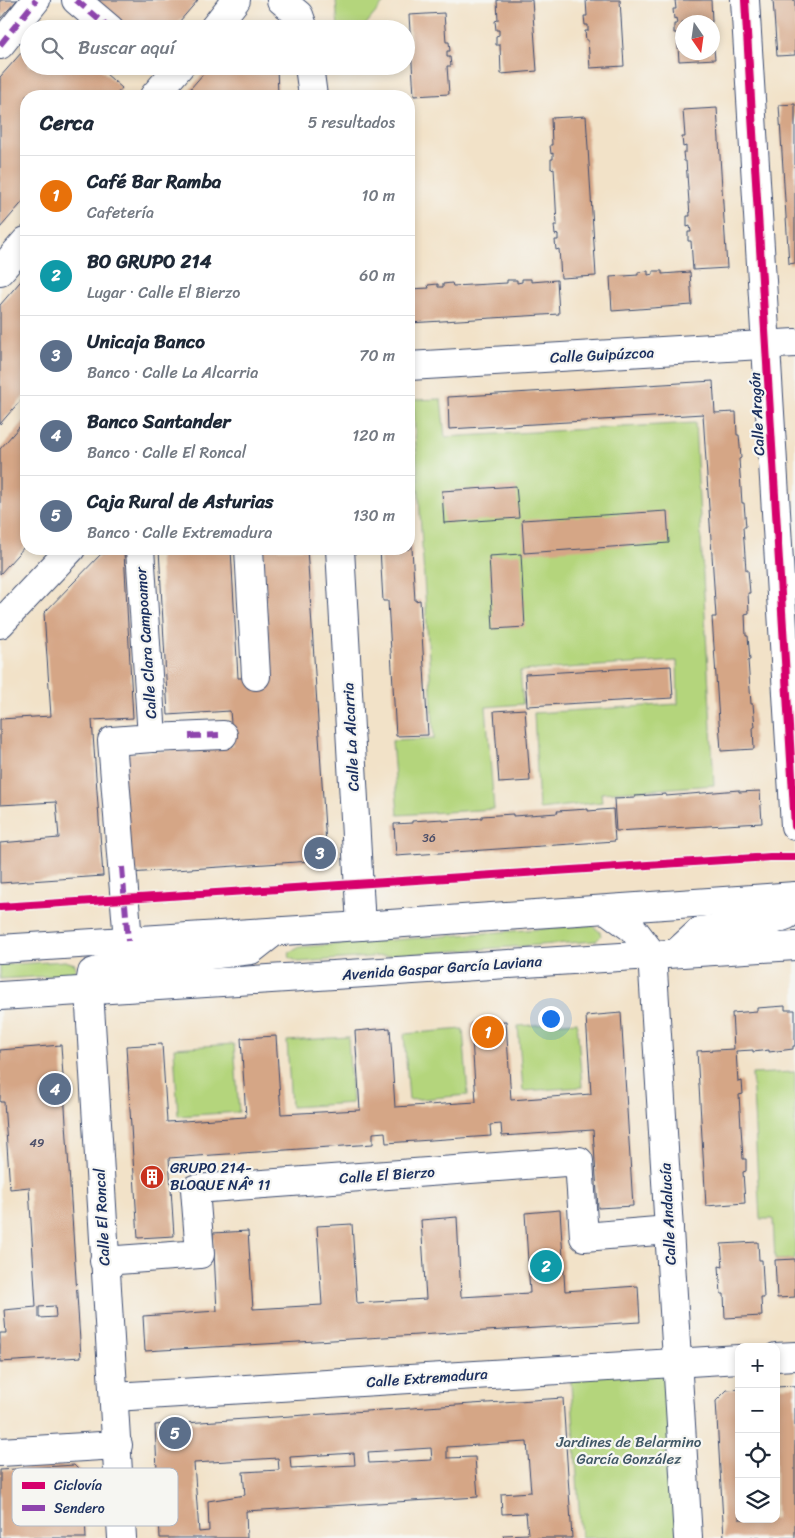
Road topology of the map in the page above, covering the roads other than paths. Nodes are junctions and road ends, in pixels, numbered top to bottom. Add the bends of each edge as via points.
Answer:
1 (36, 0) edge
2 (76, 0) edge
3 (236, 0) edge
4 (281, 0) edge
5 (745, 0) edge
6 (99, 20) edge
7 (220, 20) edge
8 (301, 20) edge
9 (0, 45) edge
10 (172, 75) edge
11 (310, 75) edge
12 (159, 90) edge
13 (312, 90) edge
14 (20, 248) edge
15 (0, 271) edge
16 (795, 343) edge
17 (766, 345) junction
18 (415, 366) edge
19 (65, 555) edge
20 (140, 555) edge
21 (249, 555) edge
22 (340, 555) edge
23 (0, 624) edge
24 (256, 676) dead end
25 (224, 735) dead end
26 (152, 738) junction
27 (795, 826) edge
28 (795, 896) edge
29 (795, 902) edge
30 (607, 910) junction
31 (361, 926) junction
32 (274, 932) junction
33 (128, 941) junction
34 (795, 946) edge
35 (0, 949) edge
36 (664, 953) junction
37 (89, 990) junction
38 (0, 996) edge
39 (669, 1230) junction
40 (104, 1261) junction
41 (795, 1356) edge
42 (780, 1357) edge
43 (735, 1359) edge
44 (678, 1363) junction
45 (114, 1397) junction
46 (118, 1445) junction
47 (0, 1452) edge
48 (119, 1468) edge
49 (688, 1538) edge

1 - 9 street
2 - 6 street
3 - 7 street
4 - 8 street
5 - 17 street, Calle Aragón
10 - 12 street
11 - 13 street
14 - 15 street
16 - 17 street, Calle Guipúzcoa
17 - 18 street, Calle Guipúzcoa
17 - 27 street, Calle Aragón
19 - 23 street
20 - 26 street, Calle Clara Campoamor
21 - 24 street
22 - 31 street, Calle La Alcarria
25 - 26 street, Calle Clara Campoamor
26 - 33 street, Calle Clara Campoamor via 112,741
28 - 30 street
29 - 36 street via 787,915 768,922 700,931
30 - 31 street
30 - 36 street
31 - 32 street
32 - 33 street
32 - 37 street via 251,950 109,967 92,973
33 - 35 street
34 - 36 street, Avenida Gaspar García Laviana
36 - 37 street, Avenida Gaspar García Laviana
36 - 39 street, Calle Andalucía
37 - 38 street, Avenida Gaspar García Laviana
37 - 40 street, Calle El Roncal
39 - 40 street, Calle El Bierzo via 584,1237 579,1161 196,1189 200,1254
39 - 44 street, Calle Andalucía
40 - 45 street, Calle El Roncal
41 - 42 street
43 - 44 street, Calle Extremadura
44 - 45 street, Calle Extremadura
44 - 49 street, Calle Andalucía
45 - 46 street, Calle El Roncal
46 - 47 street
46 - 48 street, Calle El Roncal

